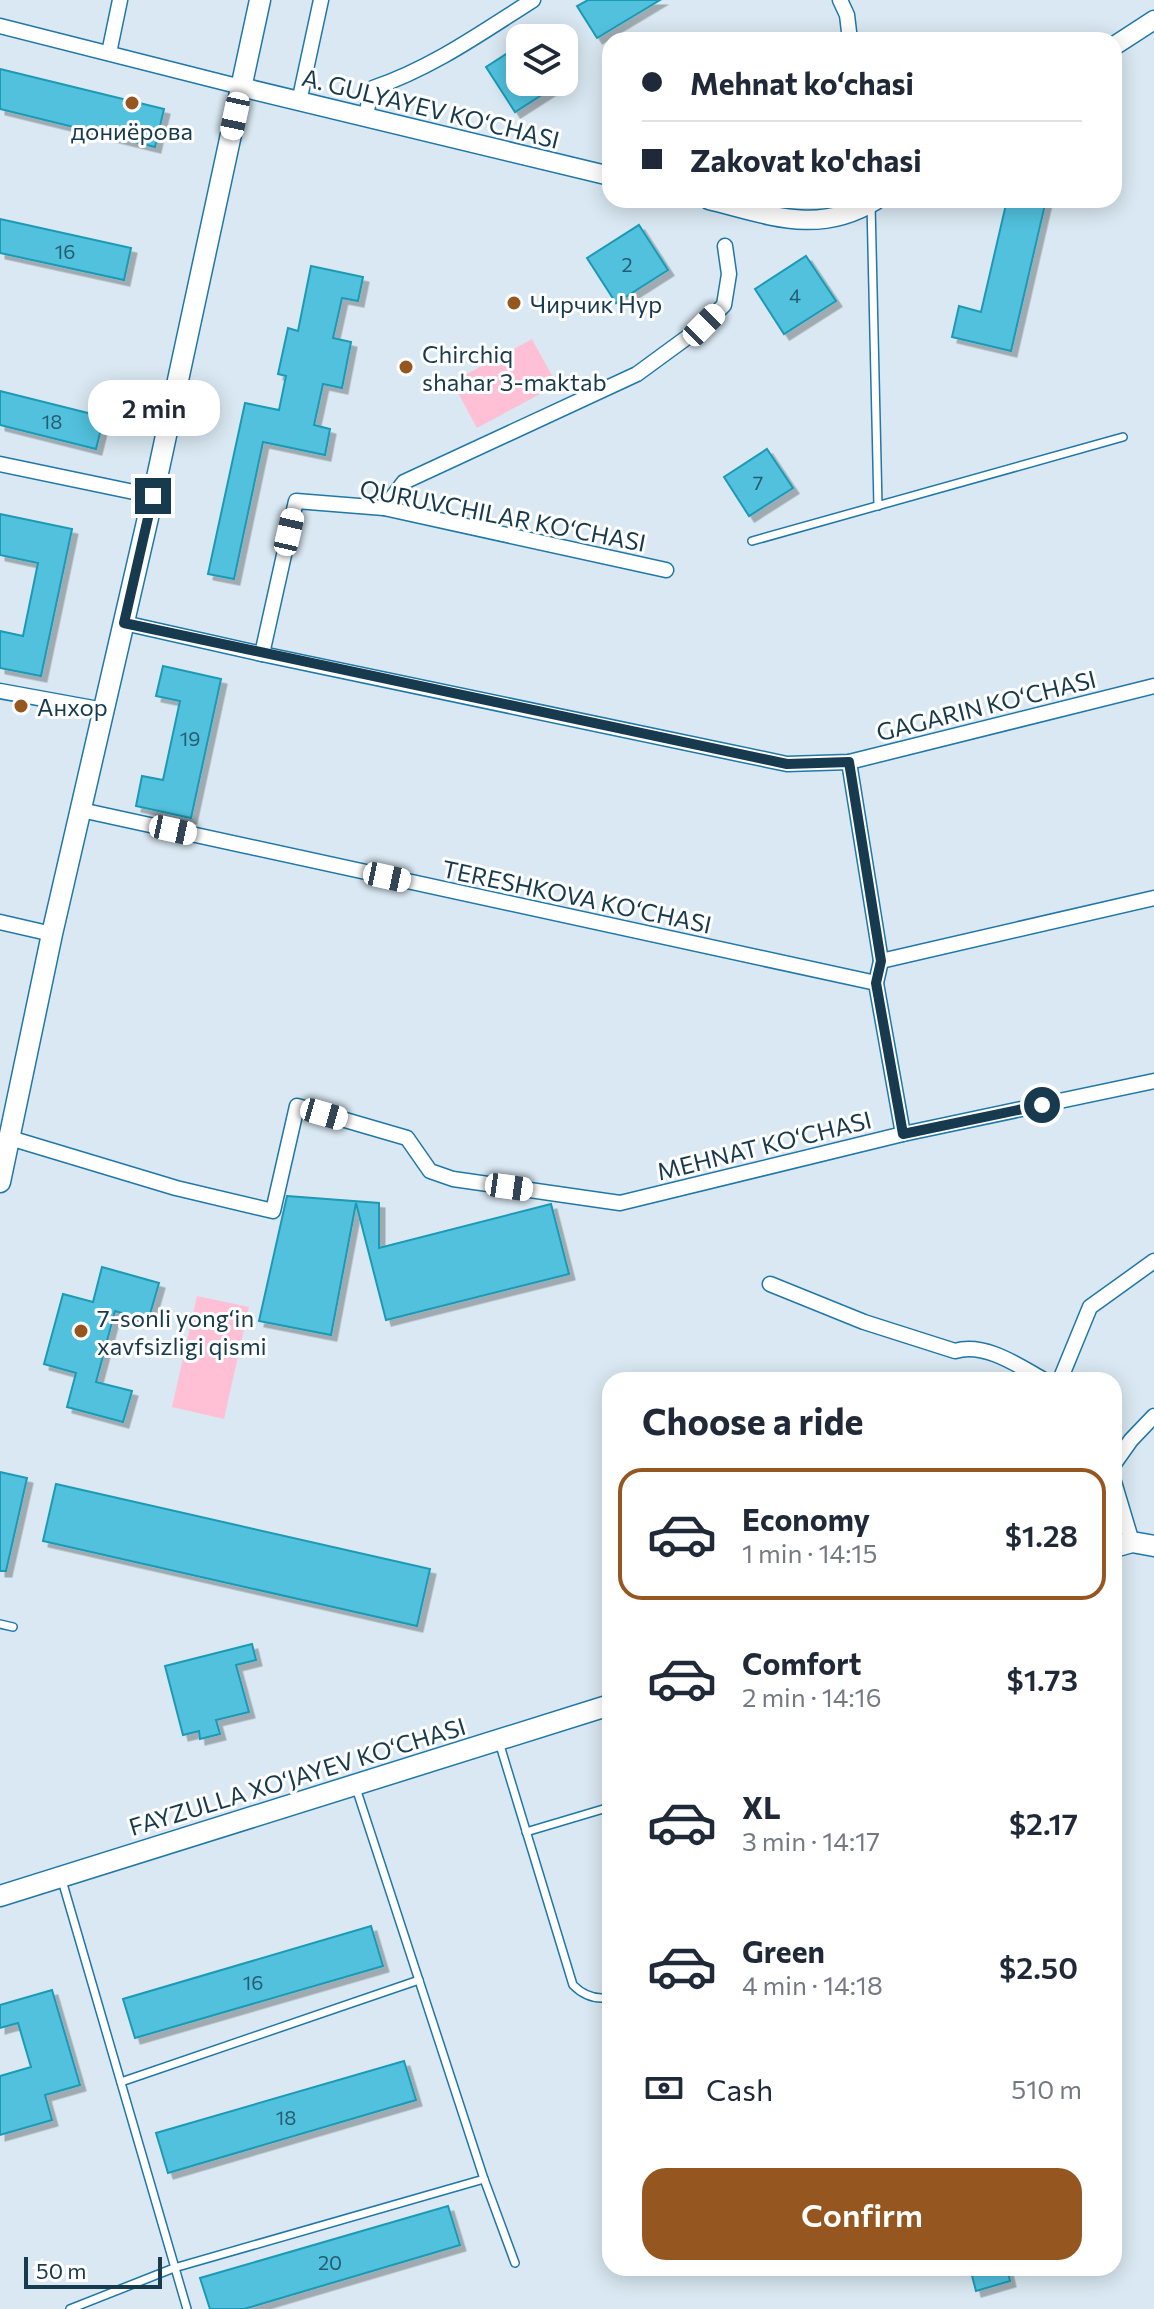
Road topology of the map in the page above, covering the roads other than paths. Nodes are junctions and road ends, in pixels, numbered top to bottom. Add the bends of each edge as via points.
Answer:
1 (120, 0) edge
2 (260, 0) edge
3 (321, 0) edge
4 (533, 0) edge
5 (840, 0) edge
6 (1154, 20) edge
7 (0, 26) edge
8 (849, 32) edge
9 (1122, 41) edge
10 (109, 53) junction
11 (241, 87) junction
12 (299, 102) junction
13 (365, 117) junction
14 (602, 174) edge
15 (743, 208) edge
16 (861, 208) edge
17 (874, 208) edge
18 (725, 246) dead end
19 (1123, 437) dead end
20 (0, 464) edge
21 (153, 496) junction
22 (878, 506) junction
23 (384, 508) junction
24 (752, 541) dead end
25 (666, 570) dead end
26 (124, 623) junction
27 (262, 654) junction
28 (1154, 686) edge
29 (0, 691) edge
30 (104, 710) junction
31 (849, 762) junction
32 (81, 810) junction
33 (1154, 898) edge
34 (0, 922) edge
35 (52, 934) junction
36 (881, 961) junction
37 (876, 983) junction
38 (1154, 1081) edge
39 (903, 1134) junction
40 (10, 1138) junction
41 (0, 1182) edge
42 (1154, 1261) edge
43 (770, 1284) dead end
44 (1030, 1372) edge
45 (1063, 1372) edge
46 (1154, 1416) edge
47 (1122, 1453) edge
48 (1123, 1544) edge
49 (1154, 1546) edge
50 (0, 1624) edge
51 (13, 1627) dead end
52 (602, 1708) edge
53 (499, 1740) junction
54 (355, 1785) junction
55 (602, 1809) edge
56 (526, 1832) junction
57 (61, 1877) junction
58 (0, 1896) edge
59 (419, 1980) junction
60 (602, 1997) edge
61 (121, 2082) junction
62 (484, 2179) junction
63 (515, 2263) dead end
64 (174, 2268) junction
65 (70, 2309) edge
66 (187, 2309) edge

1 - 10 street
2 - 11 main road
3 - 12 street
4 - 13 street via 409,76 373,88
5 - 8 street
6 - 9 street
7 - 10 street
10 - 11 street
11 - 12 street, A. GULYAYEV KO‘CHASI
11 - 21 main road
12 - 13 street, A. GULYAYEV KO‘CHASI
13 - 14 street, A. GULYAYEV KO‘CHASI
15 - 16 street via 818,222
17 - 22 lane
18 - 23 street via 729,274 724,305 704,325 637,374 404,482
19 - 22 lane
20 - 21 street
21 - 26 main road
22 - 24 lane
23 - 25 street, QURUVCHILAR KO‘CHASI
23 - 27 street, QURUVCHILAR KO‘CHASI via 296,501
26 - 27 street, GAGARIN KO‘CHASI
26 - 30 main road
27 - 31 street, GAGARIN KO‘CHASI via 787,764
28 - 31 street, GAGARIN KO‘CHASI
29 - 30 street
30 - 32 main road
31 - 36 street
32 - 35 main road
32 - 37 street, TERESHKOVA KO‘CHASI
33 - 36 street
34 - 35 street
35 - 40 main road
36 - 37 street
37 - 39 street
38 - 39 street, MEHNAT KO‘CHASI
39 - 40 street, MEHNAT KO‘CHASI via 620,1203 453,1179 430,1171 407,1138 297,1106 273,1211
40 - 41 main road
42 - 45 street via 1090,1307
43 - 44 street via 864,1322 955,1351 965,1348 1003,1357
46 - 47 street
48 - 49 main road
50 - 51 lane
52 - 53 main road, FAYZULLA XO‘JAYEV KO‘CHASI
53 - 54 main road, FAYZULLA XO‘JAYEV KO‘CHASI
53 - 56 lane
54 - 57 main road, FAYZULLA XO‘JAYEV KO‘CHASI
54 - 59 lane
55 - 56 lane
56 - 60 lane via 573,1985 580,1993
57 - 58 main road, FAYZULLA XO‘JAYEV KO‘CHASI
57 - 61 lane
59 - 61 lane
59 - 62 lane
61 - 64 lane
62 - 63 lane
62 - 64 lane
64 - 65 lane
64 - 66 lane

